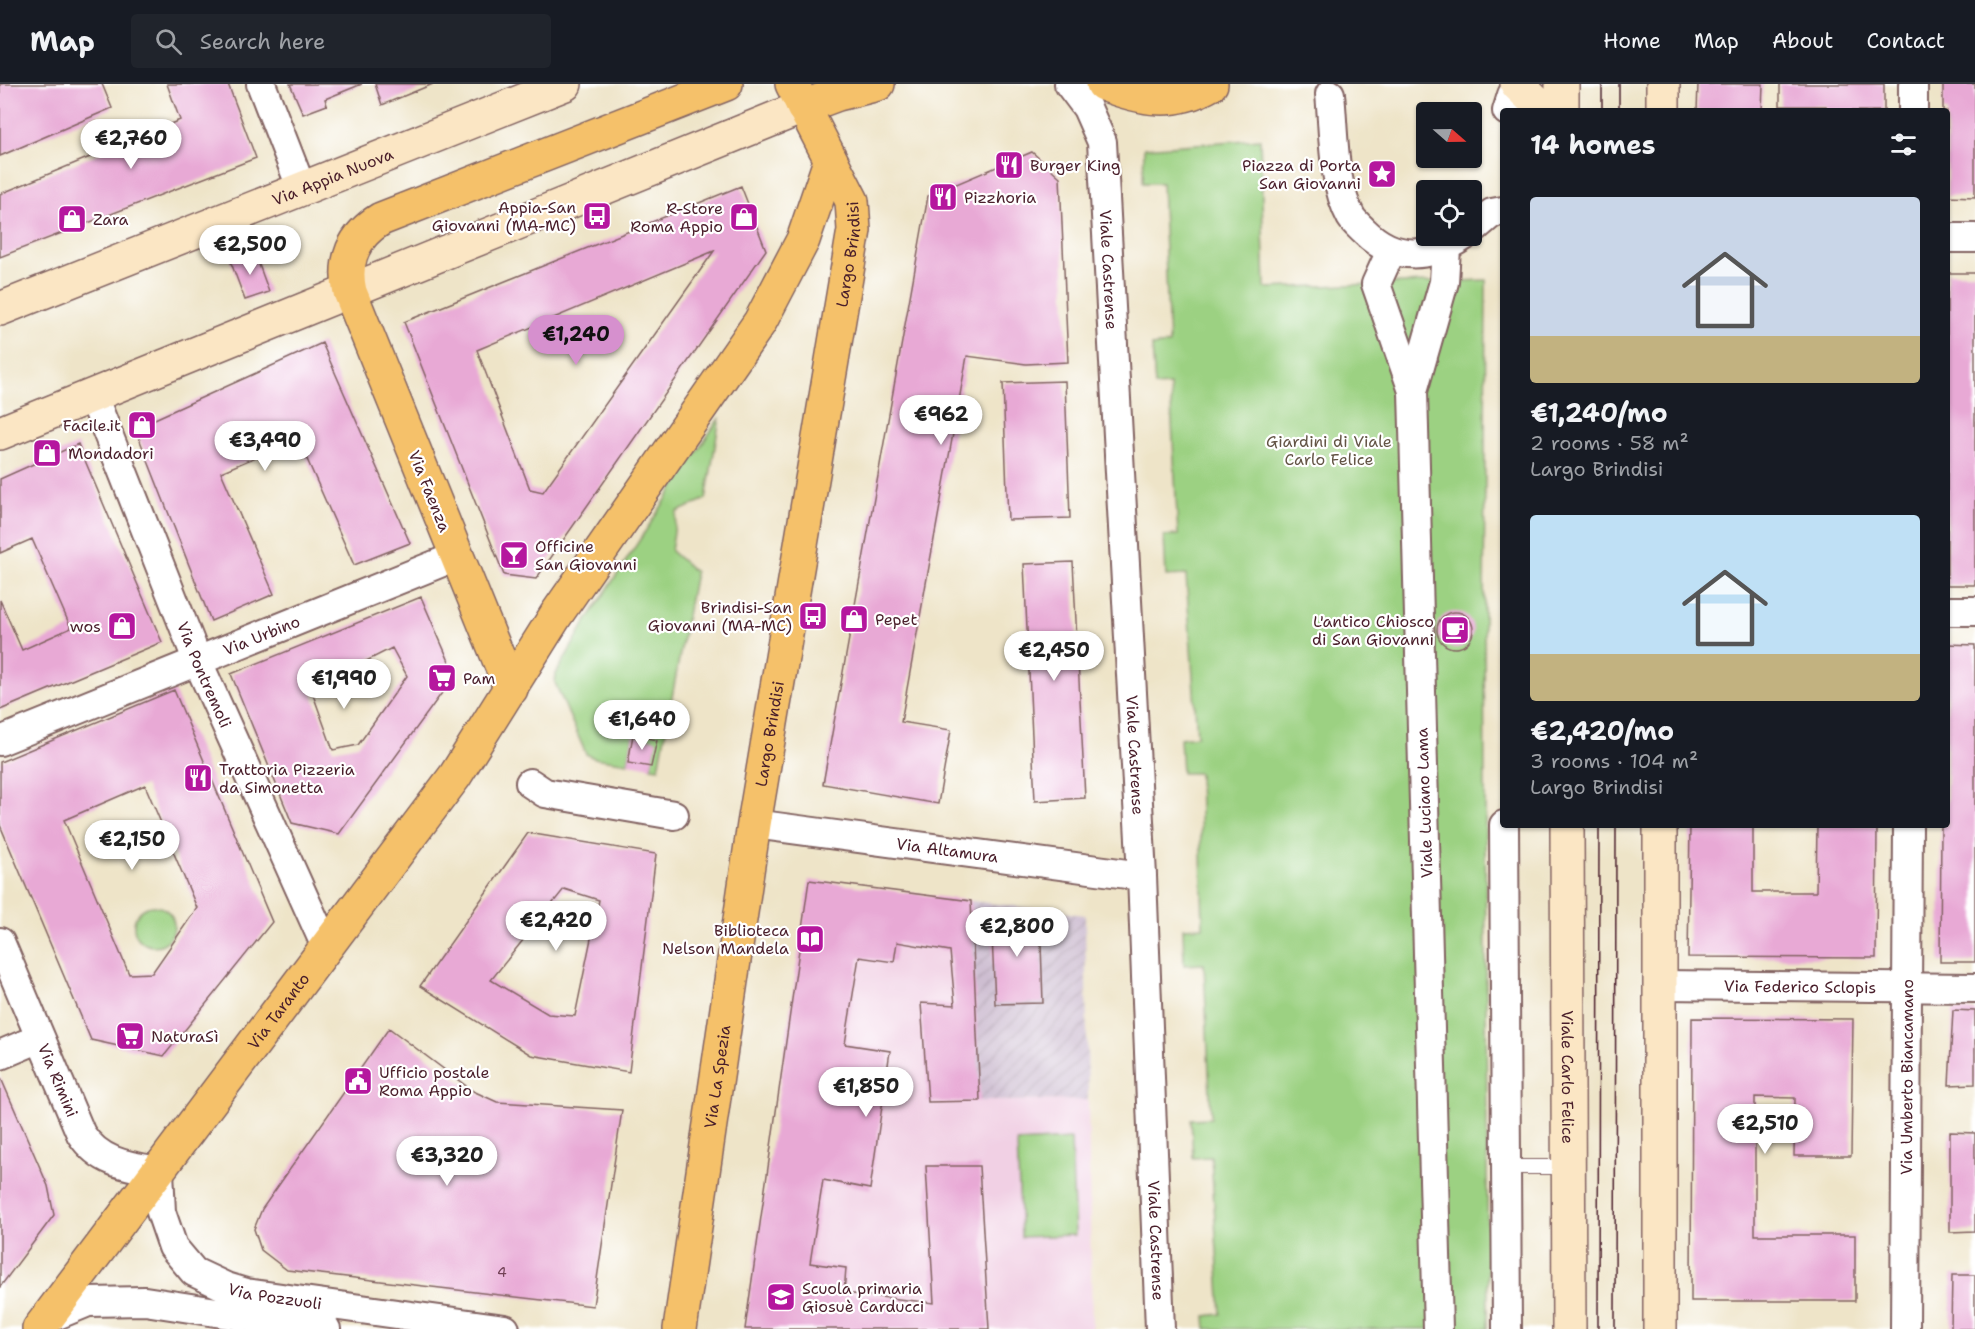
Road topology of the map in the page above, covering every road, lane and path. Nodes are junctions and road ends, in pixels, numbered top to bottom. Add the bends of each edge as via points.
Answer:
1 (261, 84) edge
2 (565, 84) edge
3 (726, 84) edge
4 (878, 84) edge
5 (1069, 84) edge
6 (1103, 84) edge
7 (1211, 84) edge
8 (1562, 84) edge
9 (1663, 84) edge
10 (1912, 84) edge
11 (1330, 94) dead end
12 (798, 96) edge
13 (1512, 97) edge
14 (1538, 108) edge
15 (1562, 108) edge
16 (1663, 108) edge
17 (1913, 108) edge
18 (830, 161) junction
19 (301, 187) junction
20 (1500, 212) edge
21 (1482, 222) edge
22 (1950, 238) edge
23 (1975, 238) edge
24 (1443, 246) edge
25 (1454, 246) edge
26 (1391, 251) junction
27 (350, 292) junction
28 (0, 309) edge
29 (1413, 391) junction
30 (93, 396) junction
31 (0, 433) edge
32 (457, 556) junction
33 (1950, 611) edge
34 (1975, 611) edge
35 (198, 662) junction
36 (511, 689) junction
37 (0, 741) edge
38 (530, 783) dead end
39 (674, 815) dead end
40 (754, 824) junction
41 (1504, 828) edge
42 (1567, 828) edge
43 (1660, 828) edge
44 (1908, 828) edge
45 (1142, 876) junction
46 (0, 942) edge
47 (327, 949) junction
48 (1660, 985) junction
49 (1975, 988) edge
50 (1907, 989) junction
51 (40, 1038) junction
52 (0, 1054) edge
53 (1506, 1167) junction
54 (1568, 1167) junction
55 (159, 1171) junction
56 (43, 1324) edge
57 (326, 1329) edge
58 (505, 1329) edge
59 (680, 1329) edge
60 (1160, 1329) edge
61 (1438, 1329) edge
62 (1507, 1329) edge
63 (1569, 1329) edge
64 (1659, 1329) edge
65 (1905, 1329) edge

1 - 19 street
2 - 19 main road, Via Appia Nuova
3 - 27 main road via 381,219 362,233 349,255 346,271
4 - 12 main road via 838,94
5 - 45 street, Viale Castrense via 1096,123 1102,142
6 - 7 main road via 1138,97 1159,99 1190,95
8 - 15 main road
9 - 16 main road
10 - 17 street
11 - 26 street via 1340,183 1352,218 1372,239
12 - 18 main road
12 - 27 main road
13 - 14 main road
18 - 36 main road, Largo Brindisi via 802,240 760,322 556,615
18 - 40 main road, Largo Brindisi via 852,201 854,230
19 - 28 main road, Via Appia Nuova
20 - 21 street
22 - 23 street
24 - 26 street via 1416,255
25 - 29 street, Viale Luciano Lama
26 - 29 street via 1376,284
27 - 30 main road
27 - 32 main road, Via Faenza
29 - 61 street, Viale Luciano Lama
30 - 31 main road
30 - 35 street, Via Pontremoli
32 - 35 street, Via Urbino
32 - 36 main road, Via Faenza
33 - 34 street
35 - 37 street, Via Urbino
35 - 47 street, Via Pontremoli
36 - 47 main road, Via Taranto via 455,776
38 - 39 street via 545,793
40 - 45 street, Via Altamura
40 - 59 main road, Via La Spezia
41 - 53 street
42 - 54 main road, Viale Carlo Felice
43 - 48 main road
44 - 50 street, Via Umberto Biancamano
45 - 60 street, Viale Castrense
46 - 51 street, Via Rimini
47 - 55 main road, Via Taranto
48 - 50 street, Via Federico Sclopis
48 - 64 main road
49 - 50 street, Via Federico Sclopis
50 - 65 street, Via Umberto Biancamano
51 - 52 street
51 - 55 street, Via Rimini via 89,1146 108,1160
53 - 54 lane
53 - 62 street
54 - 63 main road, Viale Carlo Felice
55 - 56 main road, Via Taranto
55 - 58 street, Via Pozzuoli via 161,1212 173,1247 194,1272 226,1287
56 - 57 street, Via Pozzuoli via 88,1302 137,1301

